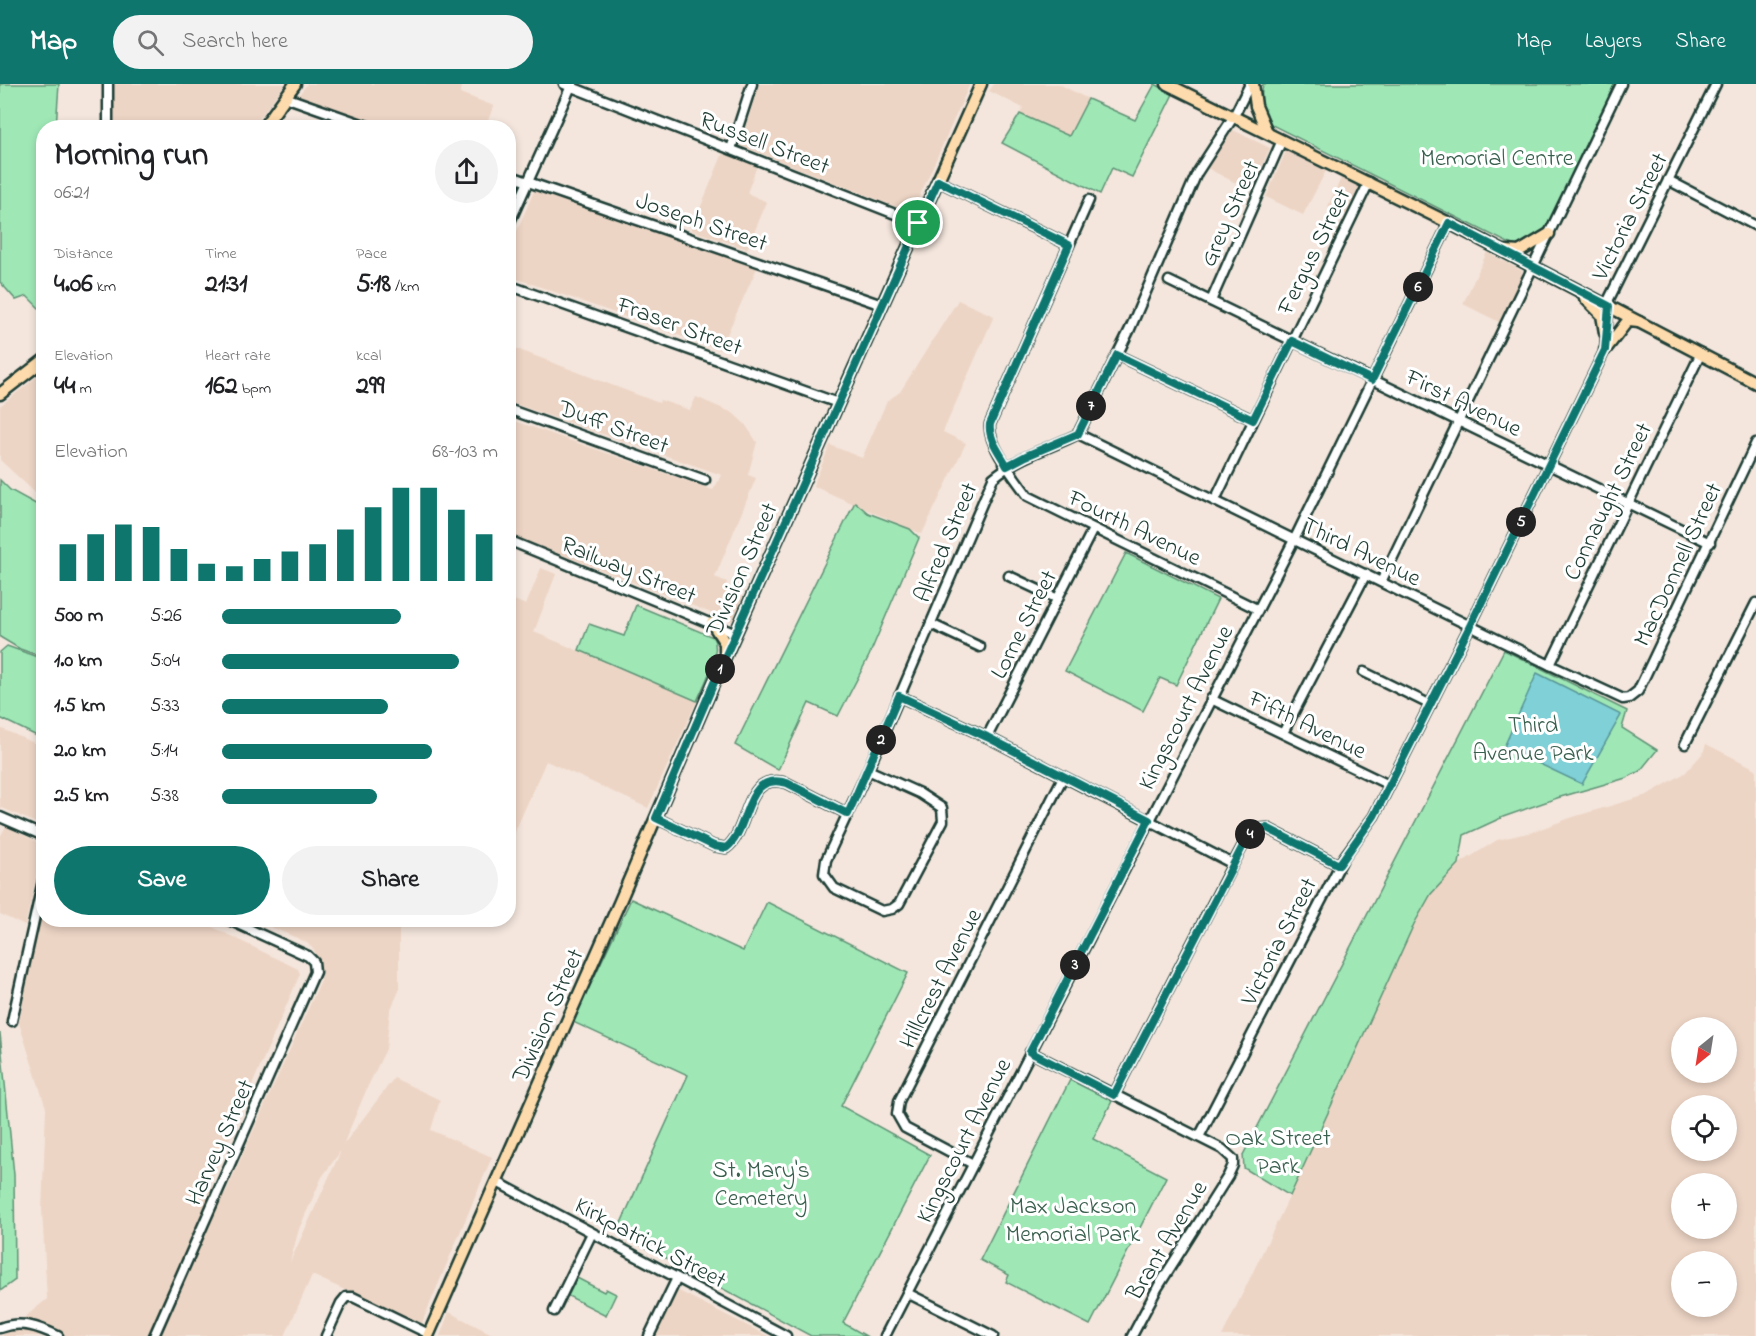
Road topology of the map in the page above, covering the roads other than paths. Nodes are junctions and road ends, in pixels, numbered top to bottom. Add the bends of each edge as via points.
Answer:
1 (108, 84) edge
2 (295, 84) edge
3 (752, 84) edge
4 (981, 84) edge
5 (1167, 84) edge
6 (1251, 84) edge
7 (1621, 84) edge
8 (1716, 84) edge
9 (569, 85) edge
10 (285, 97) junction
11 (1234, 116) junction
12 (108, 120) edge
13 (268, 120) edge
14 (350, 120) edge
15 (1267, 132) junction
16 (1282, 140) junction
17 (731, 149) junction
18 (516, 178) edge
19 (1668, 180) junction
20 (938, 181) junction
21 (528, 182) junction
22 (1369, 182) junction
23 (1089, 200) dead end
24 (516, 208) edge
25 (918, 223) junction
26 (1449, 223) junction
27 (1756, 226) edge
28 (1549, 234) junction
29 (1069, 245) junction
30 (1502, 251) junction
31 (1532, 267) junction
32 (1169, 281) dead end
33 (516, 288) edge
34 (1575, 290) junction
35 (1211, 301) junction
36 (882, 305) junction
37 (1609, 306) junction
38 (1640, 322) junction
39 (1605, 333) junction
40 (1292, 341) junction
41 (1605, 350) junction
42 (1701, 353) junction
43 (1117, 355) junction
44 (36, 366) edge
45 (1372, 380) junction
46 (1756, 383) edge
47 (0, 394) edge
48 (838, 402) junction
49 (516, 412) edge
50 (1253, 420) junction
51 (1459, 421) junction
52 (1078, 434) junction
53 (1756, 443) edge
54 (1548, 465) junction
55 (1007, 466) junction
56 (705, 480) dead end
57 (1215, 500) junction
58 (1628, 502) junction
59 (1094, 529) junction
60 (1294, 539) junction
61 (516, 543) edge
62 (1710, 543) junction
63 (1366, 574) junction
64 (1009, 576) dead end
65 (1381, 582) junction
66 (1058, 599) junction
67 (1756, 603) edge
68 (1257, 609) junction
69 (712, 623) junction
70 (932, 624) junction
71 (1470, 626) junction
72 (736, 634) junction
73 (980, 647) dead end
74 (725, 657) junction
75 (1550, 665) junction
76 (1364, 672) dead end
77 (899, 696) junction
78 (1629, 698) joint
79 (1210, 699) junction
80 (1431, 705) junction
81 (1283, 733) junction
82 (987, 737) junction
83 (1685, 744) dead end
84 (868, 770) junction
85 (1063, 777) junction
86 (1389, 785) junction
87 (848, 814) junction
88 (0, 817) edge
89 (656, 818) junction
90 (1149, 820) junction
91 (36, 833) edge
92 (1233, 864) junction
93 (1339, 865) junction
94 (36, 912) edge
95 (245, 927) edge
96 (12, 1021) dead end
97 (1030, 1052) junction
98 (1114, 1095) junction
99 (1199, 1137) junction
100 (973, 1164) junction
101 (497, 1182) junction
102 (592, 1233) junction
103 (677, 1278) junction
104 (908, 1293) junction
105 (554, 1311) dead end
106 (0, 1328) edge
107 (428, 1335) edge
108 (58, 1336) edge
109 (154, 1336) edge
110 (326, 1336) edge
111 (649, 1336) edge
112 (786, 1336) edge
113 (885, 1336) edge
114 (993, 1336) edge
115 (1132, 1336) edge

1 - 12 street
2 - 10 main road
3 - 17 street
4 - 20 main road, Division Street
5 - 11 main road
6 - 11 street
6 - 15 main road
7 - 28 street
8 - 19 street, Victoria Street
9 - 17 street, Russell Street
9 - 21 street
10 - 13 main road
10 - 14 street
11 - 15 main road
11 - 43 street via 1197,173
15 - 16 main road
16 - 22 main road
16 - 35 street, Grey Street
17 - 25 street, Russell Street
18 - 21 street, Joseph Street
19 - 27 street
19 - 37 street, Victoria Street
20 - 25 main road, Division Street
20 - 29 street
21 - 24 street
21 - 36 street, Joseph Street
22 - 26 main road
22 - 40 street, Fergus Street
23 - 29 street, Fourth Avenue
25 - 36 main road, Division Street
26 - 30 main road
26 - 45 street, Kingscourt Avenue
28 - 30 main road via 1520,252
28 - 31 street
29 - 55 street, Fourth Avenue via 990,424 992,440
30 - 31 main road
31 - 34 main road
31 - 51 street
32 - 35 street, First Avenue
33 - 48 street, Fraser Street
34 - 37 main road
34 - 39 main road via 1601,313
35 - 40 street, First Avenue
36 - 48 main road, Division Street
37 - 38 main road
37 - 39 street, Victoria Street
38 - 41 main road via 1626,323
38 - 42 main road
39 - 41 street, Victoria Street
40 - 45 street, First Avenue
40 - 50 street, Fergus Street
41 - 54 street, Victoria Street
42 - 46 main road
42 - 58 street, Connaught Street
43 - 50 street
43 - 52 street
44 - 47 main road
45 - 51 street, First Avenue
45 - 60 street, Kingscourt Avenue
48 - 72 main road, Division Street
49 - 56 street, Duff Street
50 - 57 street, Fergus Street
51 - 54 street, First Avenue
51 - 65 street
52 - 55 street, Alfred Street
52 - 57 street, Third Avenue
53 - 62 street, MacDonnell Street
54 - 58 street, First Avenue
54 - 71 street, Victoria Street
55 - 59 street, Fourth Avenue via 1028,496
55 - 70 street, Alfred Street via 993,478
57 - 60 street, Third Avenue
58 - 62 street, First Avenue
58 - 75 street, Connaught Street
59 - 66 street, Lorne Street
59 - 68 street, Fourth Avenue
60 - 63 street, Third Avenue
60 - 68 street, Kingscourt Avenue
61 - 69 street, Railway Street
62 - 78 street, MacDonnell Street via 1638,691
63 - 65 street, Third Avenue
63 - 81 street
64 - 66 street
65 - 71 street, Third Avenue
66 - 82 street, Lorne Street
67 - 83 street
68 - 79 street, Kingscourt Avenue
69 - 72 street, Railway Street
69 - 74 main road via 725,643
70 - 73 street
70 - 77 street, Alfred Street
71 - 75 street, Third Avenue
71 - 80 street, Victoria Street
72 - 74 main road, Division Street
74 - 89 main road, Division Street
75 - 78 street, Third Avenue via 1617,697
76 - 80 street
77 - 82 street
77 - 84 street, Alfred Street
79 - 81 street, Fifth Avenue
79 - 90 street, Kingscourt Avenue
80 - 86 street, Victoria Street
81 - 86 street, Fifth Avenue
82 - 85 street
84 - 87 street, Alfred Street
84 - 87 street, Alfred Street via 942,808 943,821 905,895 892,909 882,911 834,888 824,874 826,860
85 - 90 street
85 - 100 street, Hillcrest Avenue via 899,1101 897,1114 905,1128
86 - 93 street, Victoria Street via 1374,816
87 - 89 street via 777,780 767,781 755,791 734,839 726,848
88 - 91 street
89 - 101 main road, Division Street
90 - 92 street
90 - 97 street, Kingscourt Avenue
92 - 93 street via 1254,829 1267,828
92 - 98 street
93 - 99 street, Victoria Street
94 - 96 street
95 - 109 street, Harvey Street via 308,956 314,962 315,972
97 - 98 street
97 - 100 street, Kingscourt Avenue
98 - 99 street
99 - 115 street, Brant Avenue via 1227,1152 1233,1165
100 - 104 street, Kingscourt Avenue
101 - 102 street, Kirkpatrick Street
101 - 107 main road, Division Street
102 - 103 street, Kirkpatrick Street
102 - 105 street
103 - 111 street
103 - 112 street, Kirkpatrick Street
104 - 113 street, Kingscourt Avenue
104 - 114 street
106 - 108 street via 21,1323
107 - 110 street via 346,1297

